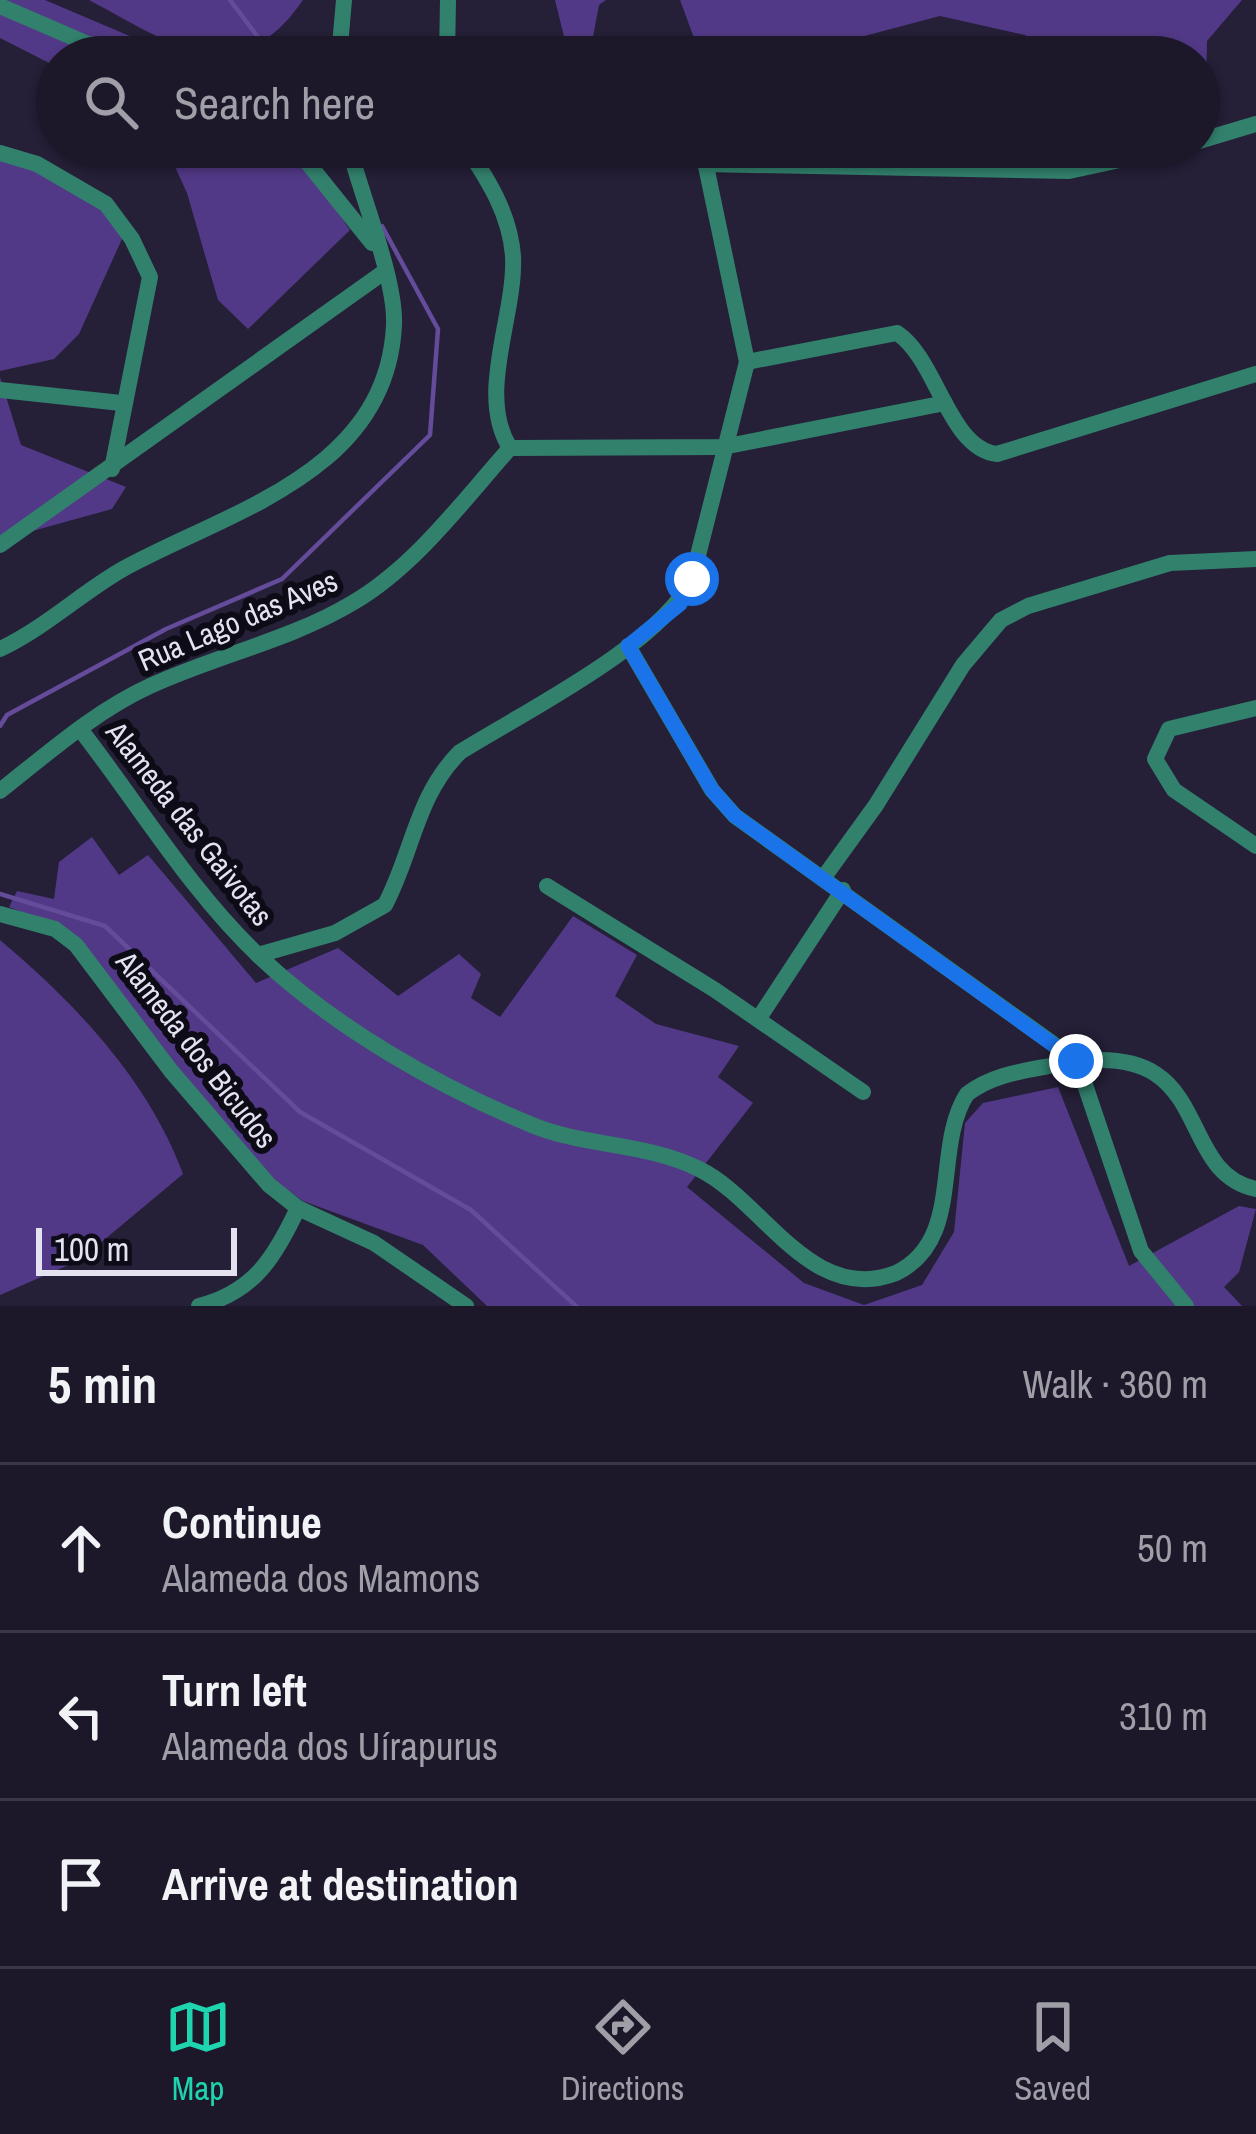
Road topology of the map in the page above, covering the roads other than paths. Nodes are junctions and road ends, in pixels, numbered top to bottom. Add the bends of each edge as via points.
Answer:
1 (344, 0) edge
2 (448, 0) edge
3 (0, 6) edge
4 (69, 36) edge
5 (341, 36) edge
6 (447, 36) edge
7 (1256, 124) edge
8 (1220, 135) edge
9 (0, 153) edge
10 (36, 164) edge
11 (45, 168) edge
12 (312, 168) edge
13 (355, 168) edge
14 (480, 168) edge
15 (707, 168) edge
16 (996, 168) edge
17 (1083, 168) edge
18 (376, 249) junction
19 (384, 272) junction
20 (747, 362) junction
21 (1256, 374) edge
22 (0, 390) edge
23 (122, 403) junction
24 (945, 404) junction
25 (510, 448) junction
26 (723, 448) junction
27 (112, 469) junction
28 (0, 545) edge
29 (1256, 559) edge
30 (628, 646) junction
31 (0, 649) edge
32 (1256, 708) edge
33 (80, 729) junction
34 (0, 791) edge
35 (1256, 846) edge
36 (824, 877) junction
37 (548, 886) dead end
38 (843, 890) junction
39 (0, 914) edge
40 (258, 955) junction
41 (758, 1018) junction
42 (1076, 1061) junction
43 (862, 1092) dead end
44 (1256, 1189) edge
45 (298, 1208) junction
46 (199, 1306) edge
47 (466, 1306) edge
48 (1186, 1306) edge

1 - 5 street
2 - 6 street
3 - 4 street
7 - 8 street
9 - 10 street
11 - 23 street via 106,204 143,260 149,299
12 - 18 street
13 - 18 street
14 - 25 street via 498,196 512,252 497,392
15 - 20 street
16 - 17 street
18 - 19 street
19 - 27 street
19 - 31 street via 391,345 380,381 336,453 274,496 117,573
20 - 24 street via 897,333 912,344
20 - 26 street
21 - 24 street via 997,454 973,445
22 - 23 street
23 - 27 street
24 - 26 street
25 - 26 street
25 - 33 street, Rua Lago das Aves via 417,551 356,601 143,689
26 - 30 street via 686,591
27 - 28 street
29 - 36 street via 1170,563 1001,620
30 - 36 street via 724,803
30 - 40 street via 442,769 385,905 335,933
32 - 35 street via 1169,729 1155,759 1174,790
33 - 34 street, Rua Lago das Aves
33 - 40 street, Alameda das Gaivotas
36 - 38 street
37 - 41 street
38 - 41 street
38 - 42 street
39 - 45 street, Alameda dos Bicudos via 55,929 76,945 268,1185
40 - 42 street, Alameda das Gaivotas via 355,1029 482,1102 552,1132 700,1169 798,1256 844,1280 897,1272 928,1244 967,1094 1001,1076
41 - 43 street
42 - 44 street, Alameda das Gaivotas via 1118,1061 1165,1077 1228,1179
42 - 48 street via 1141,1251
45 - 46 street via 250,1284
45 - 47 street, Alameda dos Bicudos via 362,1236

